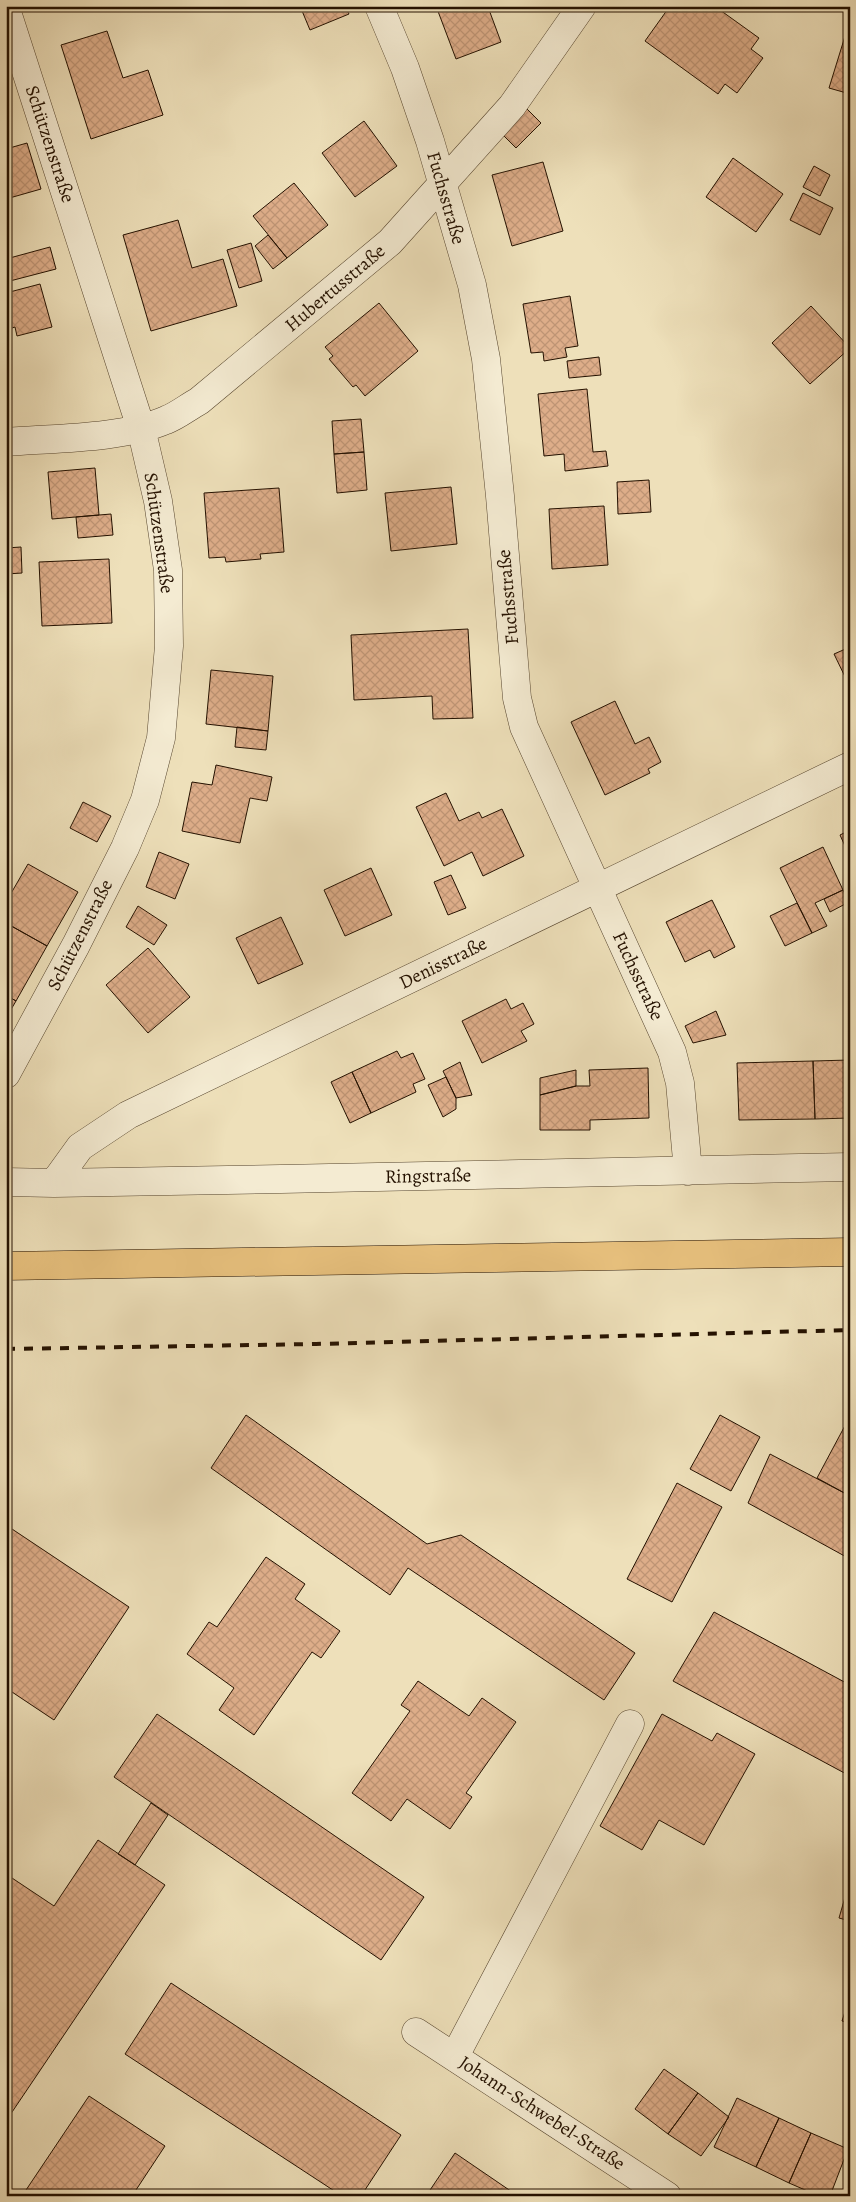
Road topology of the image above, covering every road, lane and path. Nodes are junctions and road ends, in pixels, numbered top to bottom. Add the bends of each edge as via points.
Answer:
1 (378, 6) edge
2 (582, 6) edge
3 (6, 9) edge
4 (442, 186) junction
5 (141, 428) junction
6 (6, 442) edge
7 (850, 766) edge
8 (597, 888) junction
9 (6, 1074) edge
10 (850, 1168) edge
11 (688, 1171) junction
12 (6, 1182) edge
13 (54, 1183) junction
14 (850, 1252) edge
15 (6, 1266) edge
16 (630, 1724) dead end
17 (416, 2032) dead end
18 (455, 2056) junction
19 (667, 2196) edge

1 - 4 street, Fuchsstraße via 405,68
2 - 4 street, Hubertusstraße via 512,106
3 - 5 street, Schützenstraße
4 - 5 street, Hubertusstraße via 390,242 199,401 166,420
4 - 8 street, Fuchsstraße via 472,285 486,359 517,698 524,726
5 - 6 street, Hubertusstraße
5 - 9 street, Schützenstraße via 158,501 168,570 169,646 161,738 145,800 125,848
7 - 8 street, Denisstraße
8 - 11 street, Fuchsstraße via 672,1052 680,1083
8 - 13 street, Denisstraße via 128,1115 80,1147
10 - 11 street, Ringstraße
11 - 13 street, Ringstraße
12 - 13 street, Ringstraße
14 - 15 main road
16 - 18 street
17 - 18 street, Johann-Schwebel-Straße
18 - 19 street, Johann-Schwebel-Straße

